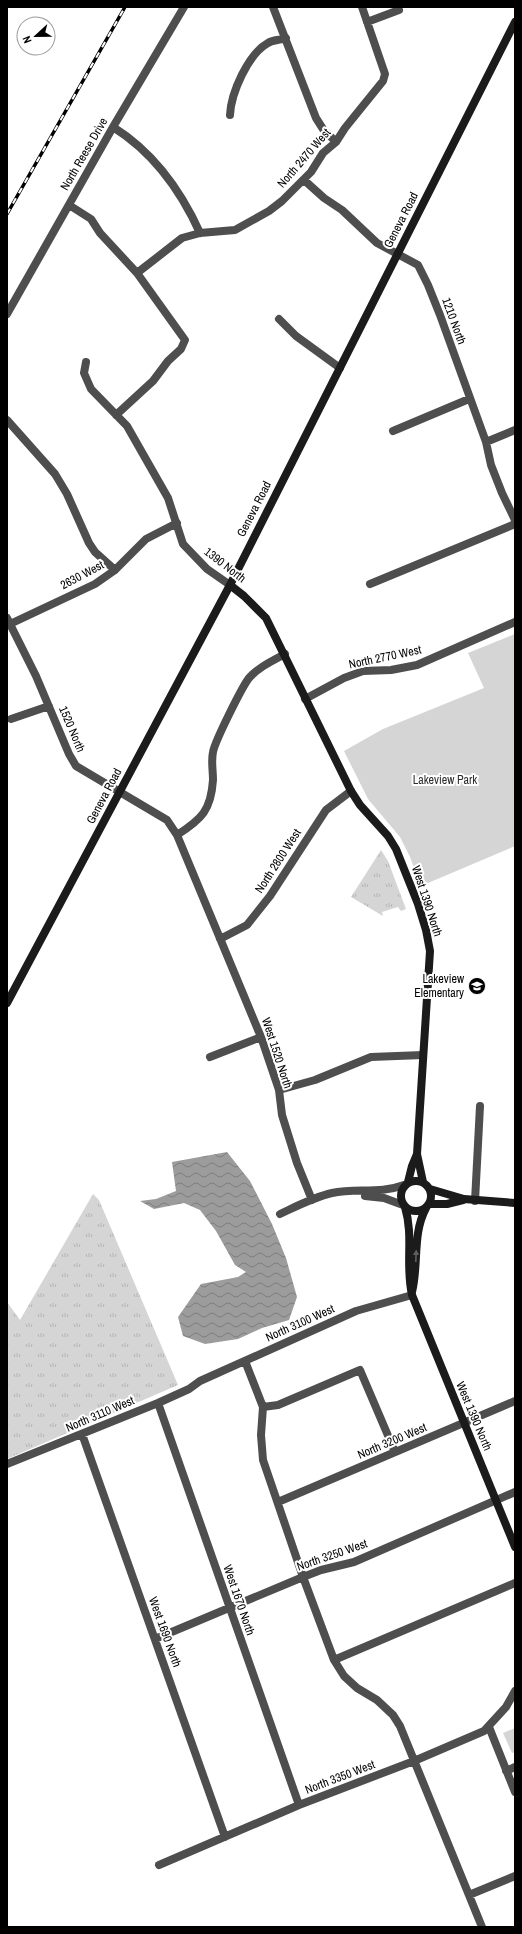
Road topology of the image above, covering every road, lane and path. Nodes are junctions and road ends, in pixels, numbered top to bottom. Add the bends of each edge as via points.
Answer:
1 (184, 7) edge
2 (273, 7) edge
3 (362, 7) edge
4 (399, 10) dead end
5 (367, 22) junction
6 (515, 22) edge
7 (286, 38) junction
8 (230, 115) dead end
9 (113, 126) junction
10 (336, 142) junction
11 (304, 180) junction
12 (69, 206) junction
13 (200, 233) junction
14 (398, 254) junction
15 (137, 273) junction
16 (7, 314) edge
17 (279, 319) dead end
18 (86, 362) dead end
19 (340, 368) junction
20 (469, 399) junction
21 (116, 415) junction
22 (7, 420) edge
23 (515, 430) edge
24 (393, 431) dead end
25 (486, 442) junction
26 (515, 520) edge
27 (177, 523) junction
28 (515, 524) edge
29 (115, 570) junction
30 (370, 584) dead end
31 (230, 585) junction
32 (9, 621) edge
33 (515, 622) edge
34 (284, 654) junction
35 (305, 699) junction
36 (49, 706) junction
37 (11, 719) dead end
38 (120, 791) junction
39 (351, 791) junction
40 (177, 835) junction
41 (220, 939) junction
42 (7, 1003) edge
43 (261, 1037) junction
44 (423, 1055) junction
45 (210, 1057) dead end
46 (278, 1090) junction
47 (480, 1106) dead end
48 (417, 1154) junction
49 (423, 1182) junction
50 (406, 1184) junction
51 (430, 1189) junction
52 (355, 1192) junction
53 (312, 1200) junction
54 (464, 1200) junction
55 (475, 1201) junction
56 (515, 1203) edge
57 (404, 1206) junction
58 (428, 1206) junction
59 (280, 1214) dead end
60 (412, 1295) junction
61 (245, 1361) junction
62 (200, 1381) joint
63 (515, 1401) edge
64 (158, 1403) junction
65 (263, 1407) junction
66 (464, 1423) junction
67 (82, 1434) junction
68 (395, 1452) junction
69 (7, 1464) edge
70 (515, 1492) edge
71 (496, 1501) junction
72 (278, 1502) junction
73 (515, 1547) edge
74 (303, 1577) junction
75 (515, 1583) edge
76 (229, 1608) junction
77 (155, 1639) junction
78 (334, 1660) junction
79 (515, 1692) edge
80 (489, 1727) junction
81 (414, 1761) junction
82 (515, 1767) edge
83 (506, 1771) junction
84 (515, 1792) edge
85 (298, 1805) junction
86 (225, 1838) junction
87 (159, 1865) dead end
88 (515, 1876) edge
89 (469, 1895) junction
90 (482, 1927) edge

1 - 9 street, North Reese Drive
2 - 7 street
3 - 5 street
4 - 5 street
5 - 10 street, North 2470 West via 385,74 383,81
6 - 14 street, Geneva Road
7 - 8 street via 268,43 258,52 236,86 230,103
7 - 10 street via 316,118
9 - 12 street, North Reese Drive
9 - 13 street via 132,138 154,162 183,198
10 - 11 street, North 2470 West via 324,153
11 - 13 street, North 2470 West via 282,201 252,222 235,230
11 - 14 street, 1210 North via 342,210 377,243
12 - 15 street via 91,219
12 - 16 street, North Reese Drive
13 - 15 street, North 2470 West via 182,238
14 - 19 street, Geneva Road
14 - 20 street, 1210 North via 418,265 428,285
15 - 21 street via 185,340 181,349 152,381
17 - 19 street via 296,336
18 - 21 street, 1390 North via 84,373 91,388
19 - 31 street, Geneva Road
20 - 24 street
20 - 25 street, 1210 North
21 - 27 street, 1390 North via 127,426 149,463 168,498
22 - 29 street via 54,474 73,506 89,543
23 - 25 street
25 - 26 street, 1210 North via 491,465
27 - 29 street, 2630 West via 146,539
27 - 31 street, 1390 North via 183,544 207,568
28 - 30 street
29 - 32 street, 2630 West via 95,584
31 - 34 street, 1390 North via 266,618
31 - 38 street, Geneva Road
32 - 36 street, 1520 North
33 - 35 street, North 2770 West via 417,665 391,670 363,671
34 - 35 street, 1390 North
34 - 40 street via 260,668 248,679 213,752 212,786 204,814
35 - 39 street, 1390 North
36 - 37 street
36 - 38 street, 1520 North via 76,766
38 - 40 street, 1520 North via 167,820
38 - 42 street, Geneva Road
39 - 41 street, North 2800 West via 326,810 270,896 247,926
39 - 44 street, West 1390 North via 396,849 426,930 430,951
40 - 41 street, 1520 North
41 - 43 street, West 1520 North
43 - 45 street
43 - 46 street, West 1520 North
44 - 46 street via 371,1057 315,1080
44 - 48 street, West 1390 North
46 - 53 street, West 1520 North via 282,1116
47 - 55 street
48 - 49 street, West 1390 North
48 - 50 street, West 1390 North
49 - 50 street via 418,1180
49 - 51 street
50 - 52 street via 395,1188
50 - 57 street via 400,1195
51 - 54 street
51 - 58 street
52 - 53 street via 332,1193
52 - 57 street via 358,1195 384,1198
53 - 59 street
54 - 55 street
54 - 58 street
55 - 56 street
57 - 58 street via 417,1212
57 - 60 street, West 1390 North via 410,1228 408,1279
60 -> 58 street via 416,1279 418,1228
60 - 61 street, North 3100 West via 356,1311
60 - 66 street, West 1390 North
61 - 62 street, North 3100 West
61 - 65 street
62 - 64 street, North 3110 West
63 - 66 street, North 3200 West
64 - 67 street, North 3110 West
64 - 76 street, West 1670 North
65 - 68 street via 278,1405 360,1370
65 - 72 street via 263,1460
66 - 68 street, North 3200 West
66 - 71 street, West 1390 North
67 - 69 street, North 3110 West
67 - 77 street, West 1690 North
68 - 72 street, North 3200 West
70 - 71 street, North 3250 West
71 - 73 street, West 1390 North
71 - 74 street, North 3250 West via 354,1562
72 - 74 street
74 - 76 street, North 3250 West
74 - 78 street
75 - 78 street
76 - 77 street, North 3250 West
76 - 85 street, West 1670 North
77 - 86 street, West 1690 North
78 - 81 street via 344,1676 357,1688 377,1700 393,1716 400,1726
79 - 80 street, North 3350 West
80 - 81 street, North 3350 West
80 - 83 street
81 - 85 street, North 3350 West
81 - 89 street
82 - 83 street
83 - 84 street
85 - 86 street, North 3350 West
86 - 87 street, North 3350 West
88 - 89 street
89 - 90 street

